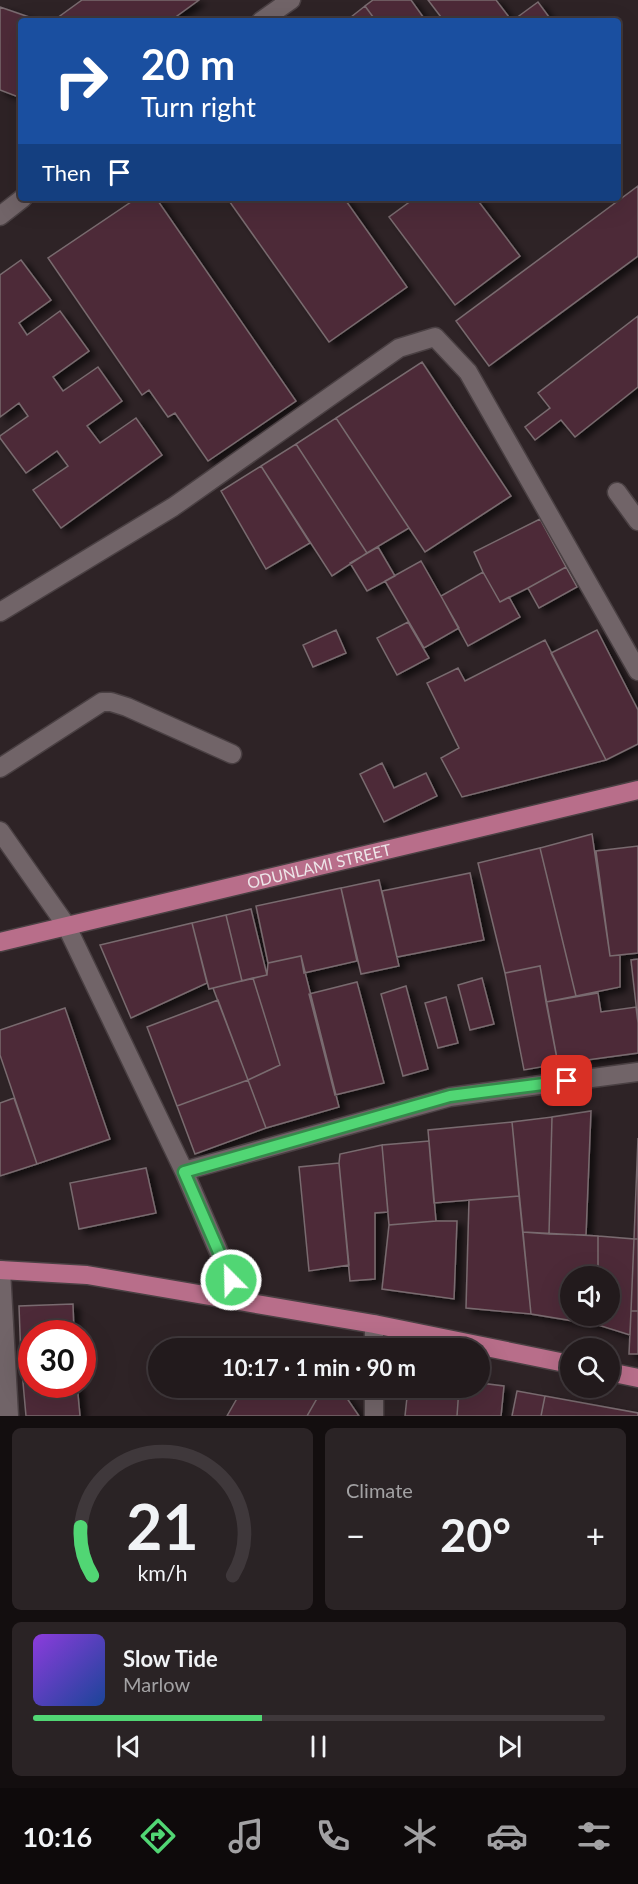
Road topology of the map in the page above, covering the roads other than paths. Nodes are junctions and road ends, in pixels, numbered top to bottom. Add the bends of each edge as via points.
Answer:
1 (291, 0) edge
2 (265, 18) edge
3 (20, 201) edge
4 (0, 216) edge
5 (617, 492) dead end
6 (638, 521) edge
7 (0, 612) edge
8 (638, 671) edge
9 (232, 754) dead end
10 (0, 768) edge
11 (638, 790) edge
12 (0, 831) edge
13 (66, 925) junction
14 (0, 942) edge
15 (638, 1072) edge
16 (184, 1172) junction
17 (1, 1270) edge
18 (240, 1301) junction
19 (375, 1324) junction
20 (374, 1338) edge
21 (560, 1362) edge
22 (620, 1374) edge
23 (638, 1378) edge
24 (374, 1398) edge
25 (9, 1416) edge
26 (374, 1416) edge

1 - 2 street
3 - 4 street
5 - 6 street
7 - 8 street via 173,507 399,348 435,337 468,372
9 - 10 street via 127,707 102,702
11 - 13 main road, ODUNLAMI STREET
12 - 13 street
13 - 14 main road, ODUNLAMI STREET
13 - 16 street
15 - 16 street via 450,1096
16 - 18 street
17 - 18 main road via 87,1275
17 - 25 street
18 - 19 main road
19 - 20 street
19 - 21 main road
22 - 23 main road
24 - 26 street

